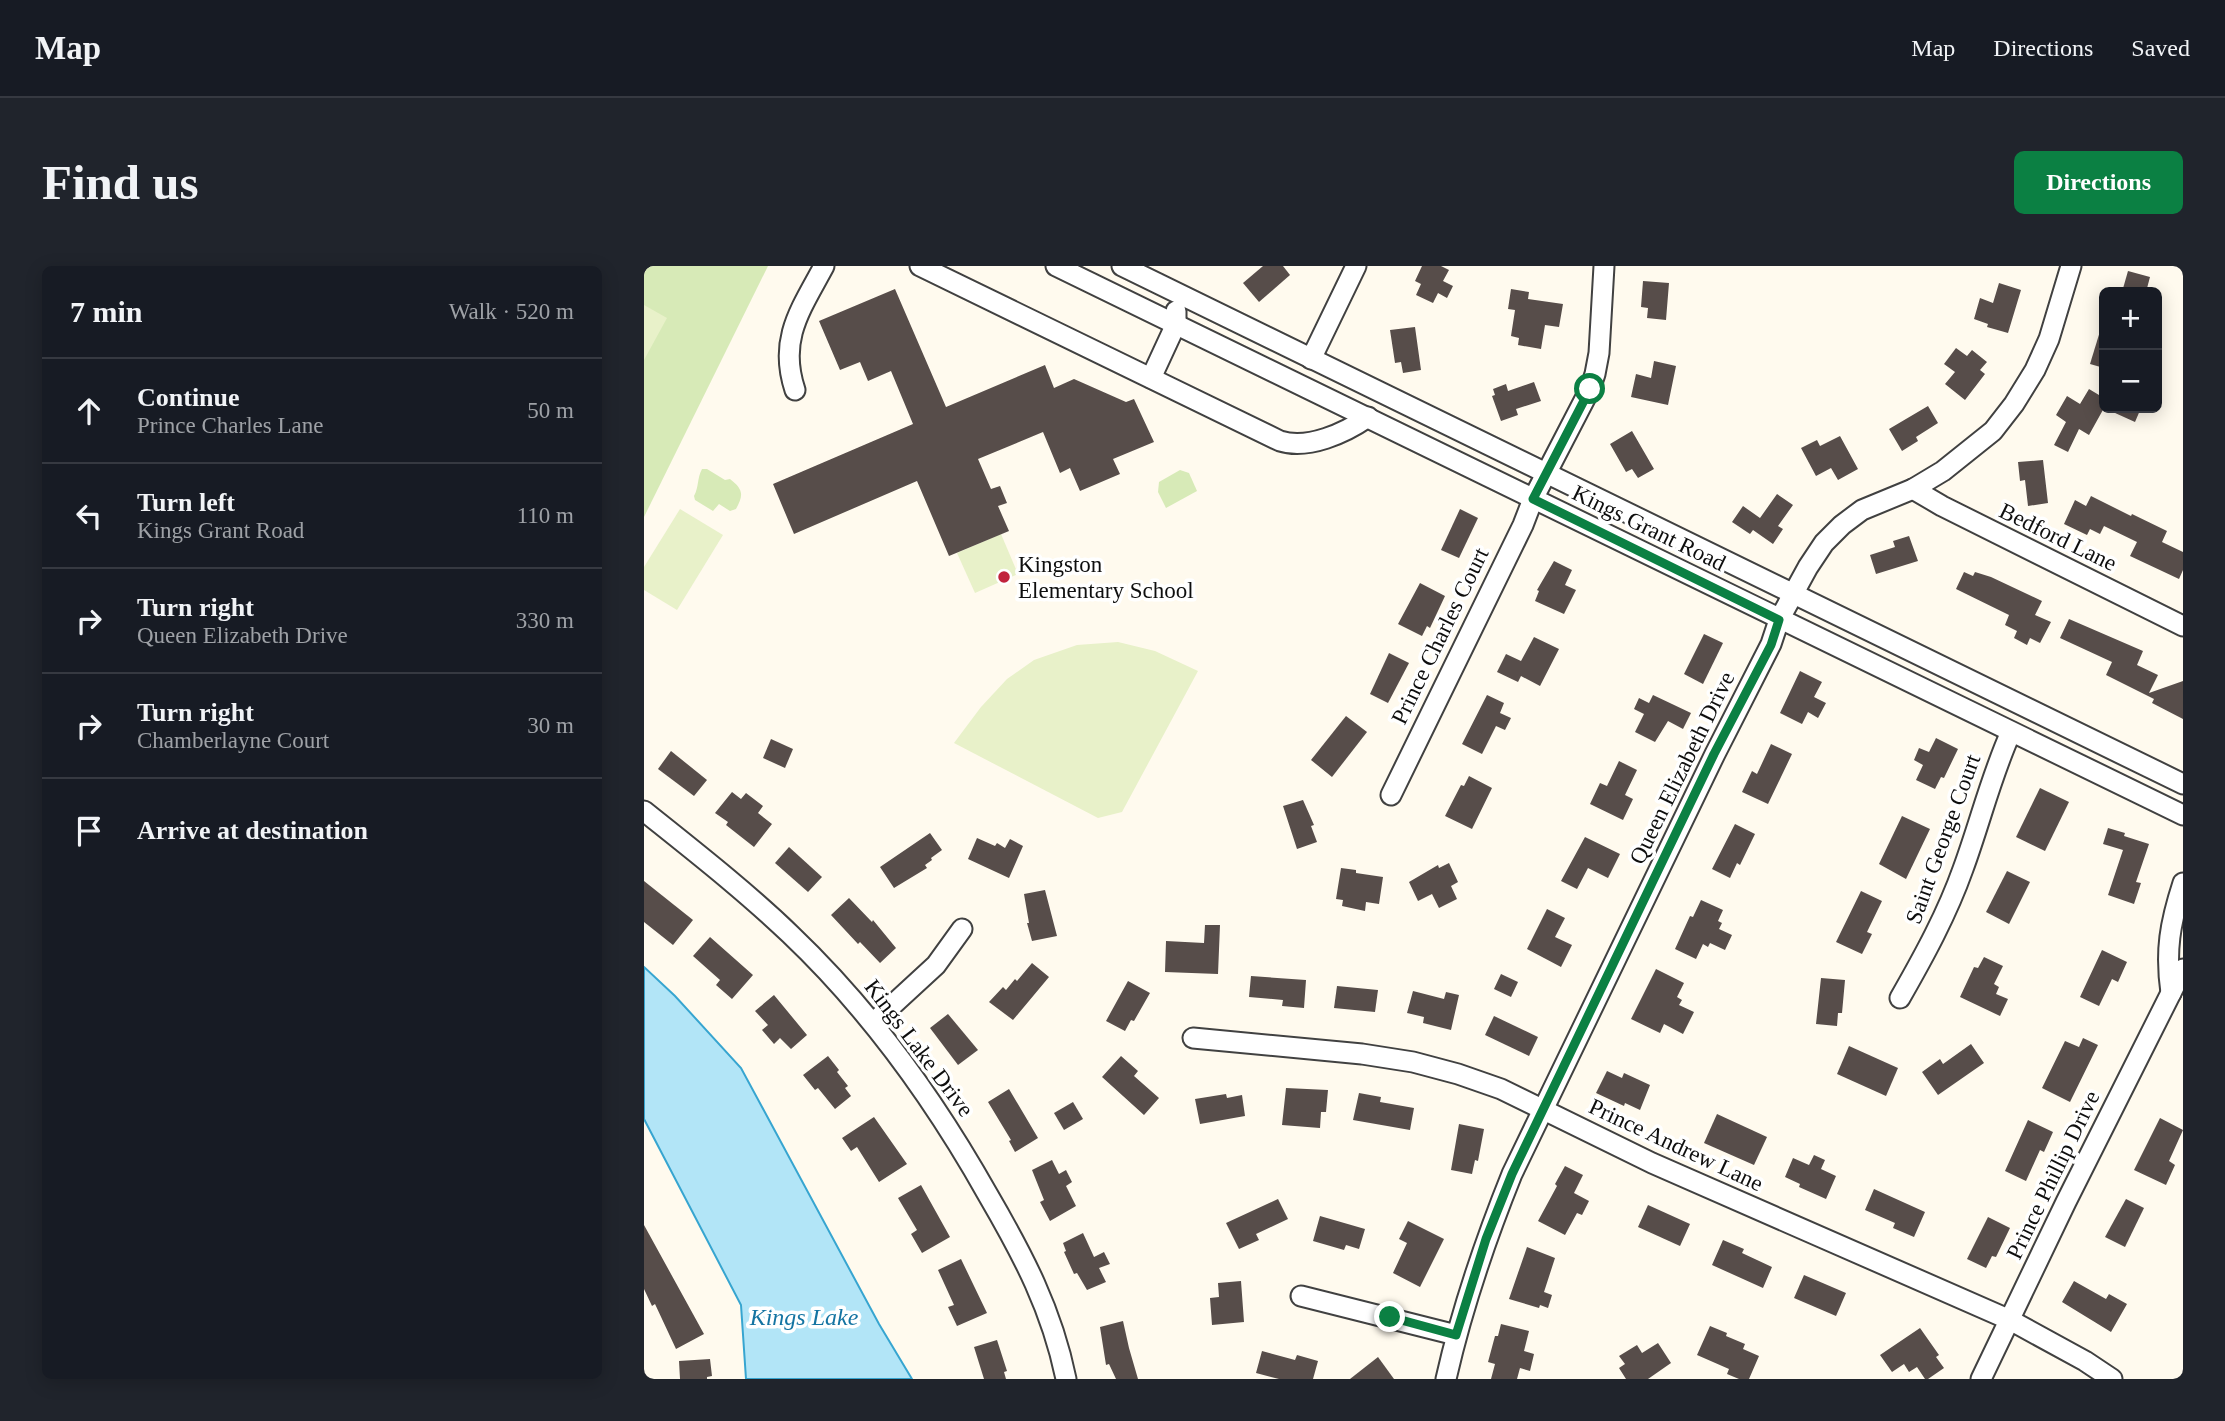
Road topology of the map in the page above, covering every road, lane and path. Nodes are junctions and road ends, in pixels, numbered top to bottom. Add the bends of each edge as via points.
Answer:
1 (824, 266) edge
2 (920, 266) edge
3 (1056, 266) edge
4 (1122, 266) edge
5 (1356, 266) edge
6 (1604, 266) edge
7 (2071, 266) edge
8 (1080, 271) edge
9 (1177, 294) junction
10 (1176, 324) junction
11 (1311, 359) junction
12 (1151, 378) junction
13 (795, 390) dead end
14 (1368, 417) junction
15 (1546, 473) junction
16 (1913, 489) junction
17 (1533, 499) junction
18 (1793, 593) junction
19 (1779, 620) junction
20 (2183, 626) edge
21 (2011, 732) junction
22 (2183, 783) edge
23 (1391, 795) dead end
24 (644, 811) edge
25 (2183, 815) edge
26 (2183, 883) edge
27 (962, 929) dead end
28 (2183, 969) edge
29 (2171, 993) junction
30 (1900, 998) dead end
31 (873, 1023) junction
32 (1193, 1038) dead end
33 (1543, 1109) junction
34 (1300, 1296) dead end
35 (2010, 1320) junction
36 (1456, 1335) junction
37 (1066, 1379) edge
38 (1446, 1379) edge
39 (1981, 1379) edge
40 (2112, 1379) edge

1 - 13 street via 789,338
2 - 12 street
3 - 8 street, Kings Grant Road
4 - 9 street, Kings Grant Road
5 - 11 street
6 - 15 street, Prince Charles Court via 1595,374
7 - 16 street, Queen Elizabeth Drive via 2049,339 2014,404 1993,431 1966,454
8 - 10 street, Kings Grant Road
9 - 10 street
9 - 11 street, Kings Grant Road
10 - 12 street
10 - 14 street, Kings Grant Road
11 - 15 street, Kings Grant Road
12 - 14 street via 1288,443 1300,444 1348,430
14 - 17 street, Kings Grant Road
15 - 17 street, Prince Charles Court
15 - 18 street, Kings Grant Road
16 - 18 street, Queen Elizabeth Drive via 1862,510 1842,525 1824,543
16 - 20 street, Bedford Lane
17 - 19 street, Kings Grant Road
17 - 23 street, Prince Charles Court
18 - 19 street, Queen Elizabeth Drive
18 - 22 street, Kings Grant Road
19 - 21 street, Kings Grant Road
19 - 33 street, Queen Elizabeth Drive via 1771,645
21 - 25 street, Kings Grant Road
21 - 30 street, Saint George Court via 1947,910
24 - 31 street, Kings Lake Drive via 792,935
26 - 29 street via 2168,942
27 - 31 street via 936,965
28 - 29 street, Prince Phillip Drive
29 - 35 street, Prince Phillip Drive
31 - 37 street, Kings Lake Drive via 952,1131 1012,1236 1048,1311
32 - 33 street, Prince Andrew Lane via 1413,1062 1501,1089
33 - 35 street, Prince Andrew Lane via 1652,1163
33 - 36 street, Queen Elizabeth Drive via 1486,1239
34 - 36 street
35 - 39 street, Prince Phillip Drive
35 - 40 street, Prince Andrew Lane
36 - 38 street, Queen Elizabeth Drive

